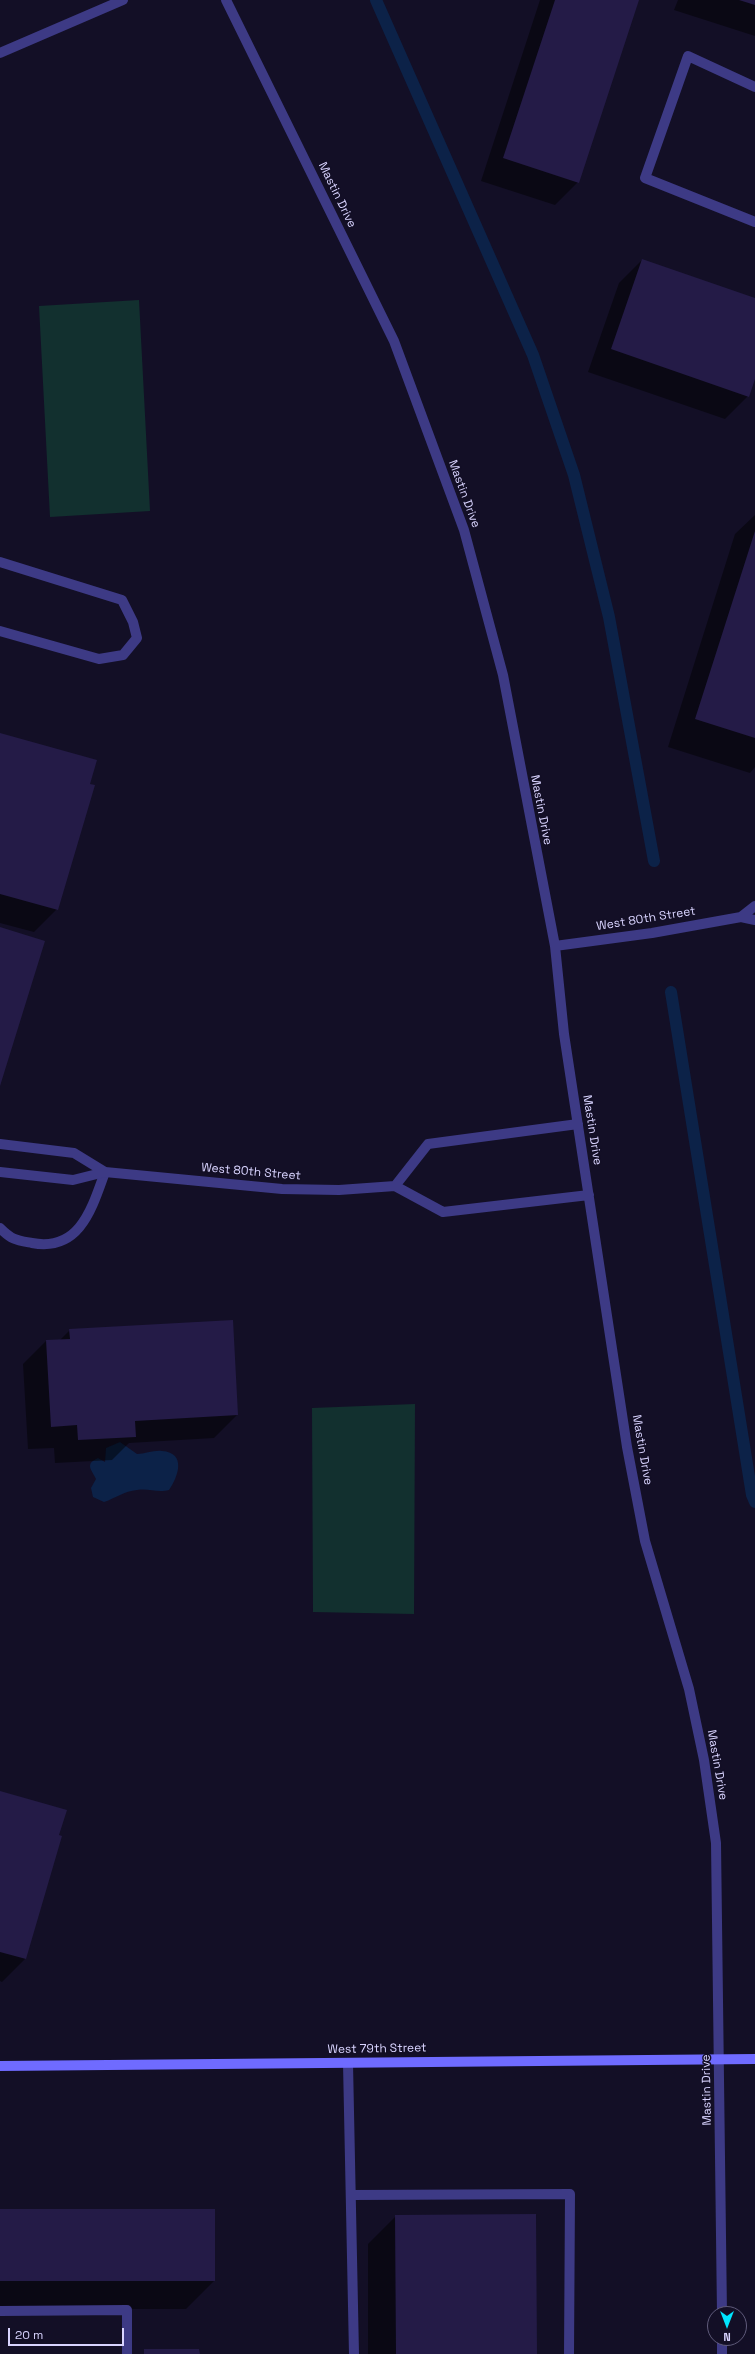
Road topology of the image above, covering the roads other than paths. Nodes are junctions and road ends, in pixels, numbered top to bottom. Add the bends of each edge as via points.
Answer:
1 (123, 0) edge
2 (226, 0) edge
3 (0, 53) edge
4 (755, 87) edge
5 (755, 222) edge
6 (0, 562) edge
7 (0, 631) edge
8 (755, 906) edge
9 (741, 917) junction
10 (755, 920) edge
11 (555, 946) junction
12 (578, 1124) junction
13 (0, 1144) edge
14 (0, 1172) edge
15 (105, 1172) junction
16 (395, 1186) junction
17 (589, 1195) junction
18 (0, 1228) edge
19 (720, 2059) junction
20 (755, 2059) edge
21 (348, 2063) junction
22 (0, 2066) edge
23 (351, 2195) junction
24 (722, 2306) edge
25 (0, 2311) edge
26 (127, 2354) edge
27 (354, 2354) edge
28 (569, 2354) edge

1 - 3 street
2 - 11 street, Mastin Drive via 394,341 464,530 503,675
4 - 5 street via 688,56 645,178
6 - 7 street via 122,600 133,622 137,638 123,656 99,659
8 - 9 street, West 80th Street
9 - 10 street, West 80th Street
9 - 11 street, West 80th Street via 652,933
11 - 12 street, Mastin Drive via 564,1034
12 - 16 street via 428,1144
12 - 17 street, Mastin Drive
13 - 15 street, West 80th Street via 74,1153
14 - 15 street, West 80th Street via 73,1180
15 - 16 street, West 80th Street via 282,1189 339,1190
15 - 18 street via 91,1212 66,1241 39,1244 12,1239
16 - 17 street via 443,1212
17 - 19 street, Mastin Drive via 627,1447 645,1541 689,1689 704,1760 716,1843
19 - 20 street, West 79th Street
19 - 21 street, West 79th Street
19 - 24 street, Mastin Drive
21 - 22 street, West 79th Street
21 - 23 street
23 - 27 street
23 - 28 street via 570,2194
25 - 26 street via 127,2310

